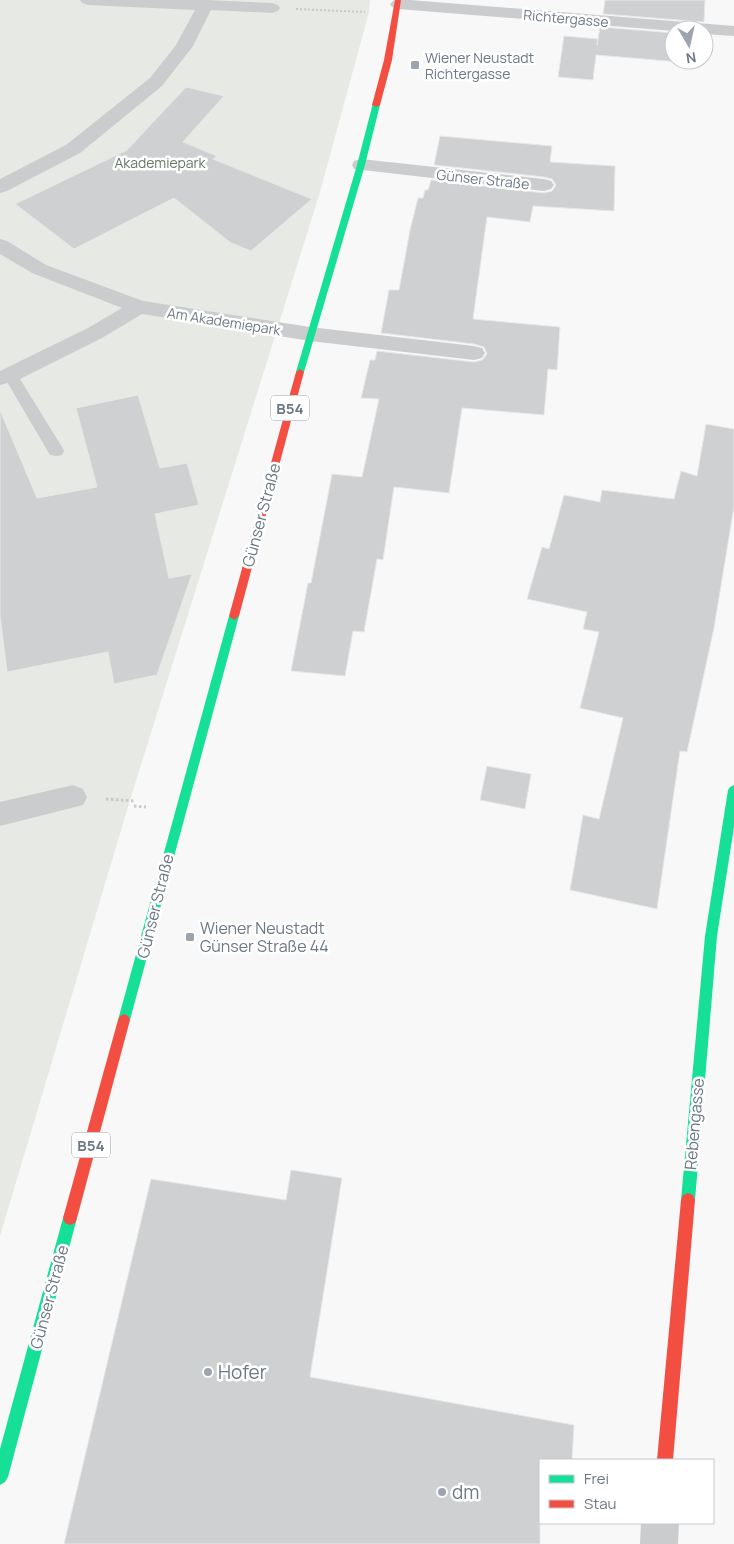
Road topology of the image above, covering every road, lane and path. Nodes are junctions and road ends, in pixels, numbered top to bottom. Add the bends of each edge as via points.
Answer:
1 (88, 0) edge
2 (398, 2) edge
3 (206, 5) junction
4 (272, 8) joint
5 (369, 12) dead end
6 (734, 31) edge
7 (361, 165) junction
8 (544, 185) dead end
9 (0, 188) edge
10 (0, 245) edge
11 (139, 306) junction
12 (310, 334) junction
13 (474, 353) dead end
14 (5, 377) edge
15 (56, 452) dead end
16 (734, 790) edge
17 (73, 797) dead end
18 (0, 814) edge
19 (665, 1459) edge
20 (0, 1478) edge
21 (660, 1524) edge
22 (659, 1544) edge

1 - 3 street
2 - 6 street, Richtergasse
2 - 7 main road, Günser Straße / B54 via 388,60
3 - 4 street
3 - 9 street via 184,46 156,82 73,149
4 - 5 path
7 - 8 street, Günser Straße
7 - 12 main road, Günser Straße / B54
10 - 11 street, Am Akademiepark via 39,269
11 - 12 street, Am Akademiepark
11 - 14 street via 95,333
12 - 13 street
12 - 20 main road, Günser Straße / B54
14 - 15 lane
16 - 19 main road, Rebengasse via 711,936
17 - 18 street
21 - 22 street

